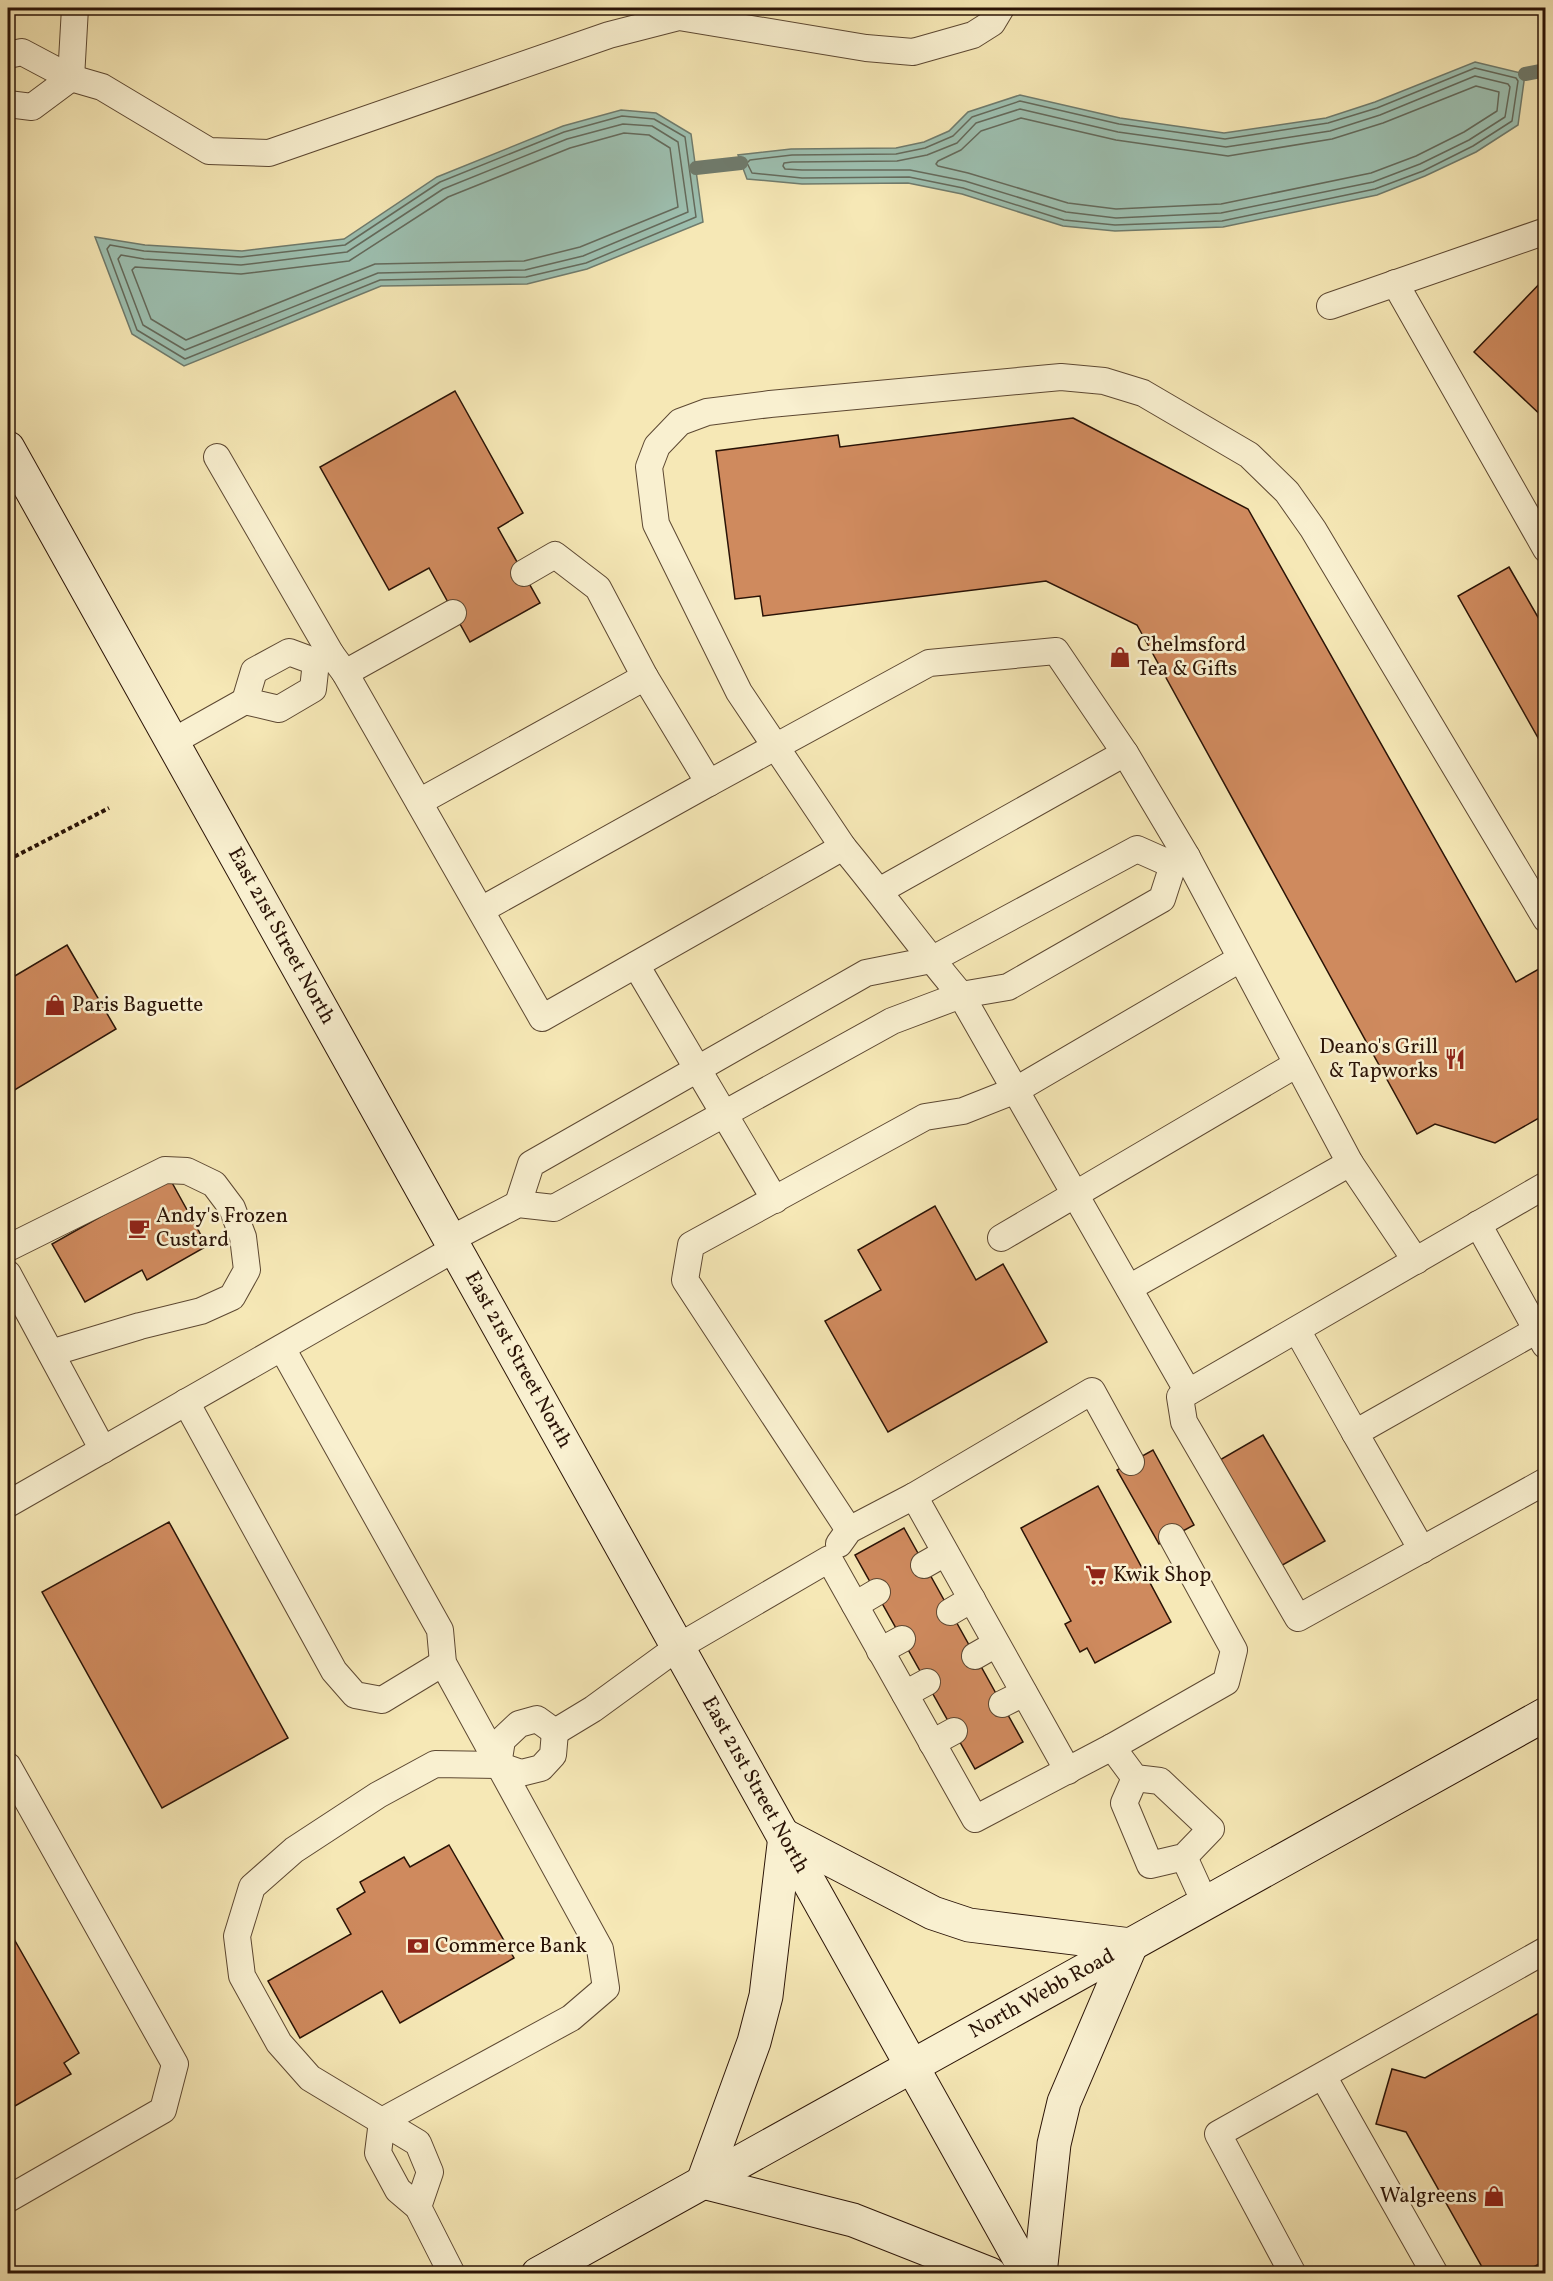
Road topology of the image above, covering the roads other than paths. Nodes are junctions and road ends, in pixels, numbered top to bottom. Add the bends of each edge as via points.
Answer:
1 (75, 8) edge
2 (1001, 8) edge
3 (8, 55) edge
4 (71, 78) junction
5 (8, 104) edge
6 (1545, 231) edge
7 (1395, 283) junction
8 (1330, 306) dead end
9 (8, 448) edge
10 (217, 457) dead end
11 (1545, 549) edge
12 (524, 573) dead end
13 (453, 613) dead end
14 (331, 663) junction
15 (645, 677) junction
16 (245, 701) junction
17 (172, 742) junction
18 (774, 747) junction
19 (1125, 753) junction
20 (709, 783) junction
21 (419, 802) junction
22 (843, 847) junction
23 (1180, 861) junction
24 (879, 891) junction
25 (481, 910) junction
26 (1545, 919) edge
27 (1240, 959) junction
28 (931, 960) junction
29 (636, 964) junction
30 (961, 995) junction
31 (1297, 1064) junction
32 (698, 1069) junction
33 (1016, 1090) junction
34 (725, 1114) junction
35 (1350, 1163) junction
36 (1545, 1185) edge
37 (1075, 1194) junction
38 (775, 1200) junction
39 (518, 1204) junction
40 (1478, 1224) junction
41 (1001, 1238) dead end
42 (454, 1244) junction
43 (8, 1248) edge
44 (1416, 1261) junction
45 (8, 1274) edge
46 (1129, 1288) junction
47 (1297, 1330) junction
48 (1541, 1338) edge
49 (282, 1348) junction
50 (51, 1353) junction
51 (1188, 1392) junction
52 (186, 1402) junction
53 (1355, 1433) junction
54 (103, 1450) junction
55 (1131, 1462) dead end
56 (1545, 1481) edge
57 (914, 1496) junction
58 (8, 1504) edge
59 (849, 1530) junction
60 (1172, 1537) dead end
61 (1422, 1550) junction
62 (829, 1560) junction
63 (877, 1592) dead end
64 (855, 1605) junction
65 (903, 1638) dead end
66 (678, 1647) junction
67 (880, 1651) junction
68 (443, 1663) junction
69 (1545, 1715) edge
70 (555, 1732) junction
71 (1112, 1747) junction
72 (498, 1765) junction
73 (8, 1766) edge
74 (1068, 1771) junction
75 (1135, 1779) junction
76 (785, 1836) junction
77 (1184, 1857) junction
78 (1205, 1904) junction
79 (1131, 1945) junction
80 (1545, 1950) edge
81 (913, 2066) junction
82 (1323, 2076) junction
83 (382, 2121) junction
84 (703, 2182) junction
85 (8, 2199) edge
86 (418, 2206) junction
87 (452, 2274) edge
88 (538, 2274) edge
89 (990, 2274) edge
90 (1028, 2274) edge
91 (1040, 2274) edge
92 (1293, 2274) edge
93 (1435, 2274) edge

1 - 4 lane
2 - 4 lane via 992,23 974,35 913,52 866,48 679,16 609,35 269,153 210,151 102,87
3 - 4 lane via 22,52
4 - 5 lane via 32,107
6 - 7 lane
7 - 8 lane
7 - 11 lane
9 - 17 main road, East 21st Street North
10 - 14 lane
12 - 15 lane via 555,555 598,588
13 - 14 lane
14 - 16 lane via 313,689 279,709
14 - 16 lane via 289,652 254,671
14 - 21 lane
15 - 20 lane
15 - 21 lane
16 - 17 lane
17 - 42 main road, East 21st Street North
18 - 19 lane via 928,663 1056,651
18 - 20 lane
18 - 22 lane
18 - 26 lane via 738,692 656,524 649,467 657,446 680,422 707,412 1061,377 1104,381 1143,393 1249,454 1287,492 1313,529
19 - 23 lane
19 - 24 lane
20 - 25 lane
21 - 25 lane
22 - 24 lane
22 - 29 lane
23 - 27 lane
23 - 28 lane via 1137,849
23 - 30 lane via 1162,899 1008,987
24 - 28 lane
25 - 29 lane via 542,1018
27 - 31 lane
27 - 33 lane
28 - 30 lane
28 - 32 lane via 866,973
29 - 32 lane
30 - 33 lane
30 - 34 lane via 892,1021
31 - 35 lane
31 - 37 lane
32 - 34 lane
32 - 39 lane via 531,1164
33 - 37 lane
33 - 38 lane via 963,1111 925,1117
34 - 38 lane
34 - 39 lane via 554,1208
35 - 44 lane
35 - 46 lane
36 - 40 lane
37 - 41 lane
37 - 46 lane
38 - 59 lane via 691,1245 685,1280
39 - 42 lane
40 - 44 lane
40 - 48 lane
42 - 49 lane
42 - 66 main road, East 21st Street North
43 - 50 lane via 165,1170 187,1171 214,1184 232,1208 243,1237 247,1270 232,1297 201,1311
44 - 47 lane
45 - 50 lane
46 - 51 lane
47 - 51 lane
47 - 53 lane
48 - 53 lane
49 - 52 lane
49 - 68 lane via 440,1630
50 - 54 lane
51 - 61 lane via 1180,1397 1184,1422 1298,1618
52 - 54 lane
52 - 68 lane via 334,1671 355,1695 382,1700
53 - 61 lane
54 - 58 lane
55 - 57 lane via 1092,1391
56 - 61 lane
57 - 59 lane
57 - 74 lane via 935,1559 1013,1699
59 - 62 lane
60 - 71 lane via 1234,1650 1226,1682
62 - 64 lane
62 - 66 lane
63 - 64 lane
64 - 67 lane
65 - 67 lane
66 - 70 lane
66 - 76 main road, East 21st Street North
67 - 74 lane via 916,1688 943,1737 975,1819
68 - 72 lane
69 - 78 main road, North Webb Road
70 - 72 lane via 553,1755 541,1768 521,1773
70 - 72 lane via 537,1719 519,1724 502,1740
71 - 74 lane
71 - 75 lane
72 - 83 lane via 600,1949 606,1988 571,2018
72 - 83 lane via 435,1764 378,1795 294,1850 252,1887 237,1936 242,1976 279,2043 310,2078
73 - 85 lane via 175,2064 163,2110
75 - 77 lane via 1124,1803 1150,1865
75 - 77 lane via 1160,1781 1211,1829
76 - 79 main road via 933,1913 959,1922
76 - 81 main road, East 21st Street North
76 - 84 main road via 766,1996 754,2042
77 - 78 lane
78 - 79 main road, North Webb Road
79 - 81 main road, North Webb Road
79 - 91 main road via 1064,2102 1054,2144
80 - 82 lane
81 - 84 main road, North Webb Road
81 - 90 main road, East 21st Street North
82 - 92 lane via 1218,2134
82 - 93 lane
83 - 86 lane via 378,2153 398,2190
83 - 86 lane via 418,2143 430,2172
84 - 88 main road, North Webb Road
84 - 89 main road via 853,2220
86 - 87 lane

